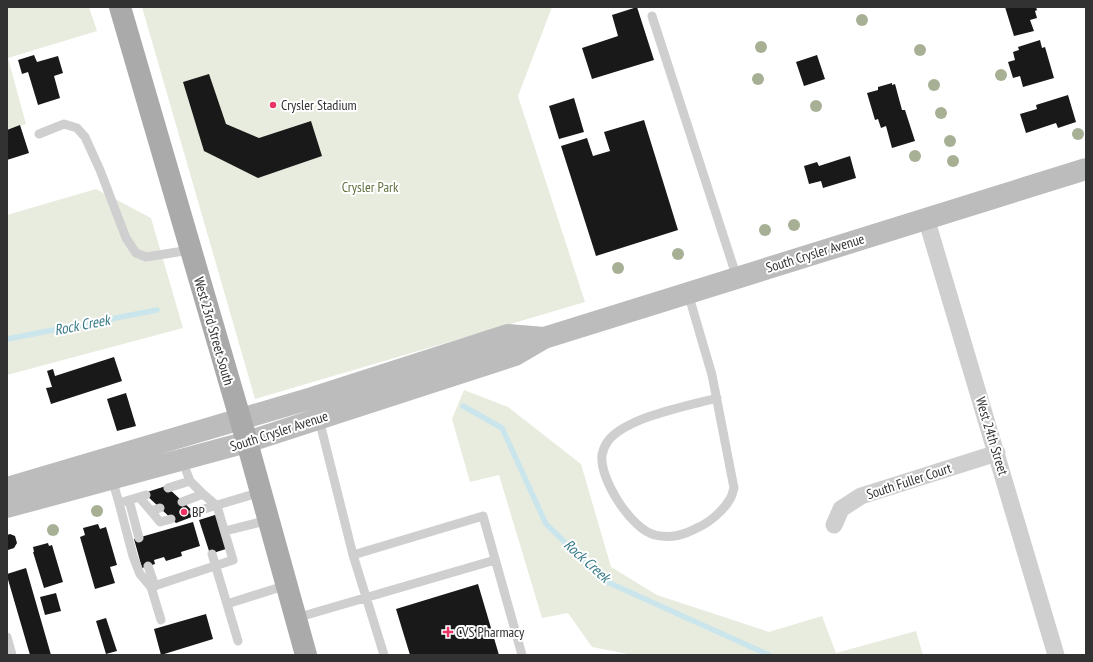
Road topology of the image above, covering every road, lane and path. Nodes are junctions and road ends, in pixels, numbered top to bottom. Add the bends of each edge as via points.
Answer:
1 (120, 7) edge
2 (652, 16) dead end
3 (39, 134) dead end
4 (1086, 169) edge
5 (926, 218) junction
6 (190, 250) junction
7 (737, 278) junction
8 (688, 293) junction
9 (544, 338) junction
10 (717, 398) junction
11 (240, 419) junction
12 (319, 419) junction
13 (247, 442) junction
14 (997, 453) junction
15 (182, 460) junction
16 (112, 479) junction
17 (190, 482) junction
18 (7, 488) edge
19 (168, 488) dead end
20 (261, 492) junction
21 (203, 494) junction
22 (124, 502) junction
23 (182, 502) dead end
24 (217, 506) junction
25 (7, 507) edge
26 (160, 508) dead end
27 (151, 511) junction
28 (198, 514) dead end
29 (172, 518) dead end
30 (268, 520) junction
31 (834, 525) dead end
32 (225, 531) junction
33 (139, 538) dead end
34 (212, 554) dead end
35 (353, 555) junction
36 (495, 560) junction
37 (148, 566) dead end
38 (216, 566) junction
39 (287, 585) junction
40 (153, 587) junction
41 (366, 597) junction
42 (228, 604) junction
43 (296, 618) junction
44 (161, 620) dead end
45 (7, 637) edge
46 (238, 641) dead end
47 (12, 655) edge
48 (306, 655) edge
49 (384, 655) edge
50 (522, 655) edge
51 (1056, 655) edge

1 - 6 main road, West 23rd Street South
2 - 7 lane
3 - 6 lane via 64,124 77,128 85,137 126,238 136,253 146,257
4 - 5 main road, South Crysler Avenue
5 - 7 main road, South Crysler Avenue
5 - 14 street, West 24th Street
6 - 11 main road, West 23rd Street South
7 - 8 main road, South Crysler Avenue
8 - 9 main road, South Crysler Avenue
8 - 10 lane
9 - 11 main road, South Crysler Avenue via 508,335
9 - 12 main road, South Crysler Avenue via 515,355
10 - 10 lane via 734,488 730,500 704,525 684,535 654,535 640,527 622,506 610,486 603,466 604,448 619,432 642,419
11 - 13 main road, West 23rd Street South
11 - 18 main road, South Crysler Avenue
12 - 13 main road, South Crysler Avenue
12 - 35 lane
13 - 15 main road, South Crysler Avenue
13 - 20 main road, West 23rd Street South
14 - 31 street, South Fuller Court via 860,496 841,510
14 - 51 street, West 24th Street
15 - 16 main road, South Crysler Avenue
15 - 17 lane
16 - 22 lane
16 - 25 main road, South Crysler Avenue
17 - 19 lane
17 - 21 lane
20 - 24 lane
20 - 30 main road, West 23rd Street South
21 - 23 lane
21 - 24 lane
22 - 27 lane via 142,496
22 - 33 lane
22 - 40 lane via 133,556 140,574
24 - 28 lane
24 - 32 lane
26 - 27 lane
27 - 29 lane via 160,522
30 - 32 lane
30 - 39 main road, West 23rd Street South
32 - 38 lane via 233,560
34 - 38 lane
35 - 36 lane via 482,516
35 - 41 lane
36 - 41 lane
36 - 50 lane
37 - 40 lane
38 - 40 lane
38 - 42 lane
39 - 42 lane
39 - 43 main road, West 23rd Street South
40 - 44 lane
41 - 43 lane
41 - 49 lane
42 - 46 lane
43 - 48 main road, West 23rd Street South
45 - 47 lane

